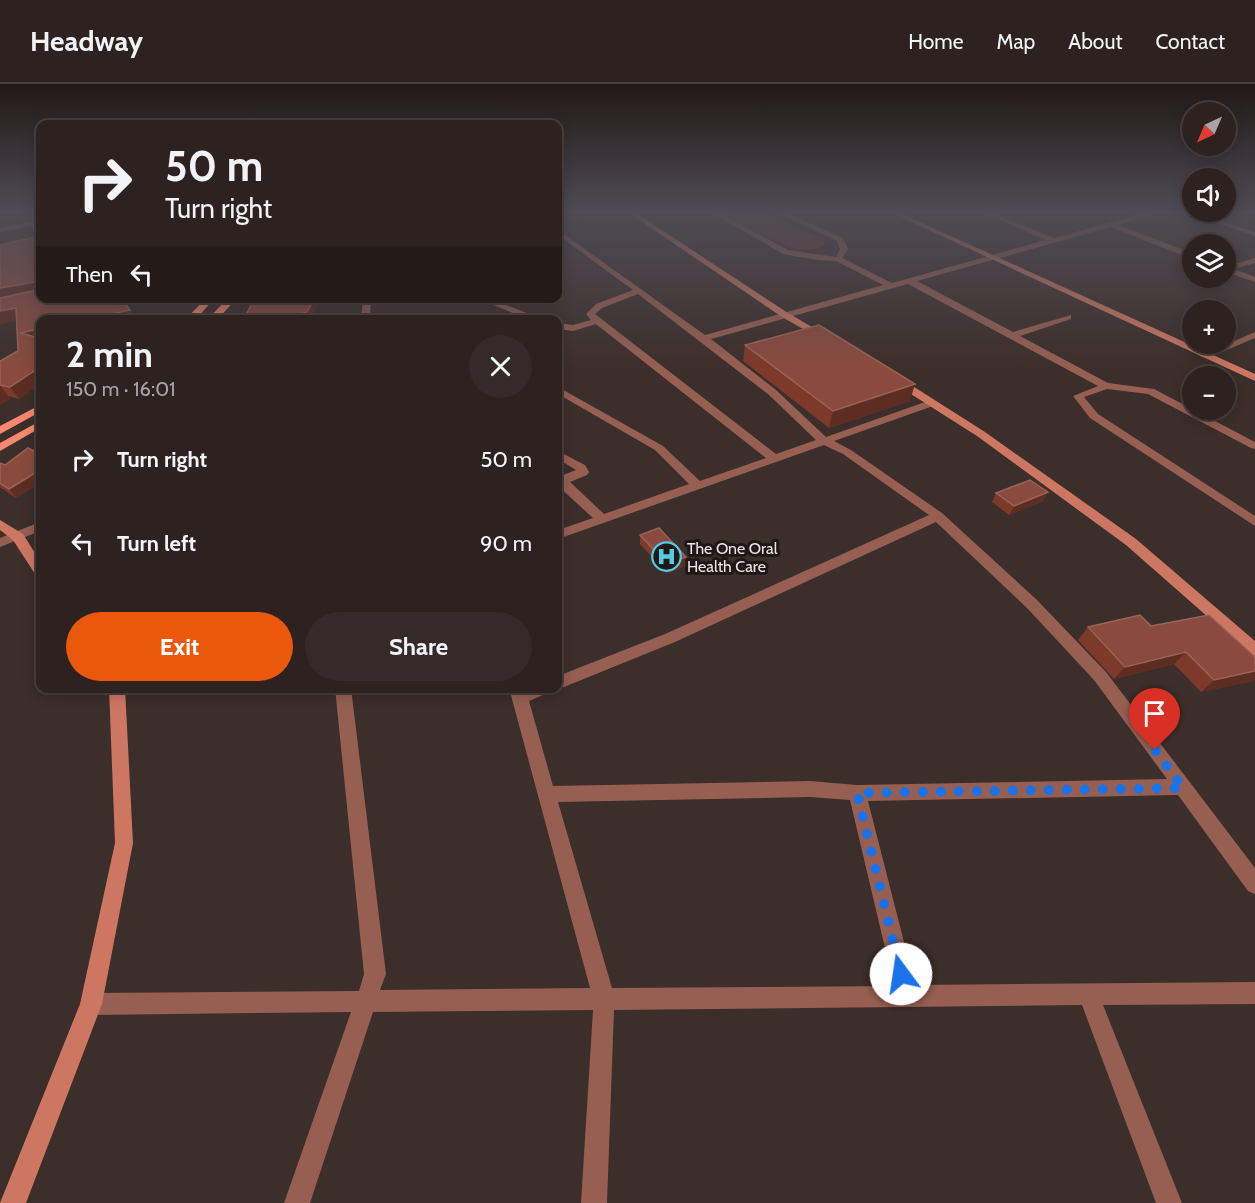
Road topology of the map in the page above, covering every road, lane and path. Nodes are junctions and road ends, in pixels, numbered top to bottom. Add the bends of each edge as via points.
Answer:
1 (603, 265) edge
2 (710, 265) edge
3 (850, 265) edge
4 (968, 265) edge
5 (1010, 265) edge
6 (1236, 273) edge
7 (1255, 280) edge
8 (910, 281) junction
9 (891, 286) junction
10 (638, 291) junction
11 (206, 303) edge
12 (228, 303) edge
13 (494, 303) edge
14 (194, 315) edge
15 (216, 315) edge
16 (526, 315) edge
17 (785, 315) junction
18 (1068, 317) dead end
19 (597, 320) junction
20 (562, 326) edge
21 (1255, 335) edge
22 (1011, 336) junction
23 (704, 338) junction
24 (832, 342) edge
25 (1205, 356) junction
26 (881, 372) edge
27 (1255, 378) edge
28 (1106, 386) junction
29 (562, 392) edge
30 (932, 403) junction
31 (36, 410) edge
32 (36, 426) edge
33 (0, 431) edge
34 (824, 441) junction
35 (1255, 446) edge
36 (0, 448) edge
37 (562, 457) edge
38 (774, 458) junction
39 (562, 480) edge
40 (562, 483) edge
41 (698, 486) junction
42 (938, 516) junction
43 (602, 519) junction
44 (1255, 522) edge
45 (0, 524) edge
46 (36, 528) edge
47 (562, 534) edge
48 (18, 537) junction
49 (0, 543) edge
50 (36, 565) edge
51 (1255, 650) edge
52 (562, 681) edge
53 (121, 693) edge
54 (344, 693) edge
55 (518, 693) edge
56 (1183, 788) junction
57 (857, 793) junction
58 (546, 794) junction
59 (1255, 885) edge
60 (1255, 993) edge
61 (1088, 994) junction
62 (907, 996) junction
63 (604, 999) junction
64 (366, 1001) junction
65 (91, 1005) junction
66 (13, 1203) edge
67 (297, 1203) edge
68 (594, 1203) edge
69 (1169, 1203) edge

1 - 10 street
2 - 17 street
3 - 9 street
4 - 8 street
5 - 25 street
6 - 7 street
8 - 9 street
8 - 22 street
9 - 17 street
10 - 19 street via 599,306 590,314
10 - 23 street
11 - 14 main road
12 - 15 main road
13 - 16 street
17 - 23 street
17 - 24 street
18 - 22 street
19 - 20 street via 574,328
19 - 38 street
21 - 25 street
22 - 28 street
23 - 34 street via 772,392
25 - 27 street
26 - 30 street
28 - 35 street via 1150,391
28 - 44 street via 1078,396 1094,416
29 - 41 street via 658,448
30 - 34 street
30 - 51 street via 1131,542
31 - 33 main road
32 - 36 main road
34 - 38 street
34 - 42 street via 847,452
37 - 39 street via 583,470 578,476
38 - 41 street
40 - 43 street
41 - 43 street
42 - 52 street via 670,638
42 - 56 street via 1032,604 1100,676
43 - 47 street
45 - 48 street
46 - 48 street
48 - 49 street
48 - 50 street
53 - 65 street via 123,843
54 - 64 street via 375,974
55 - 58 street
56 - 57 street
56 - 59 street
57 - 58 street via 810,789
57 - 62 street
58 - 63 street
60 - 61 street
61 - 62 street
61 - 69 street
62 - 63 street
63 - 64 street
63 - 68 street
64 - 65 street
64 - 67 street
65 - 66 street

